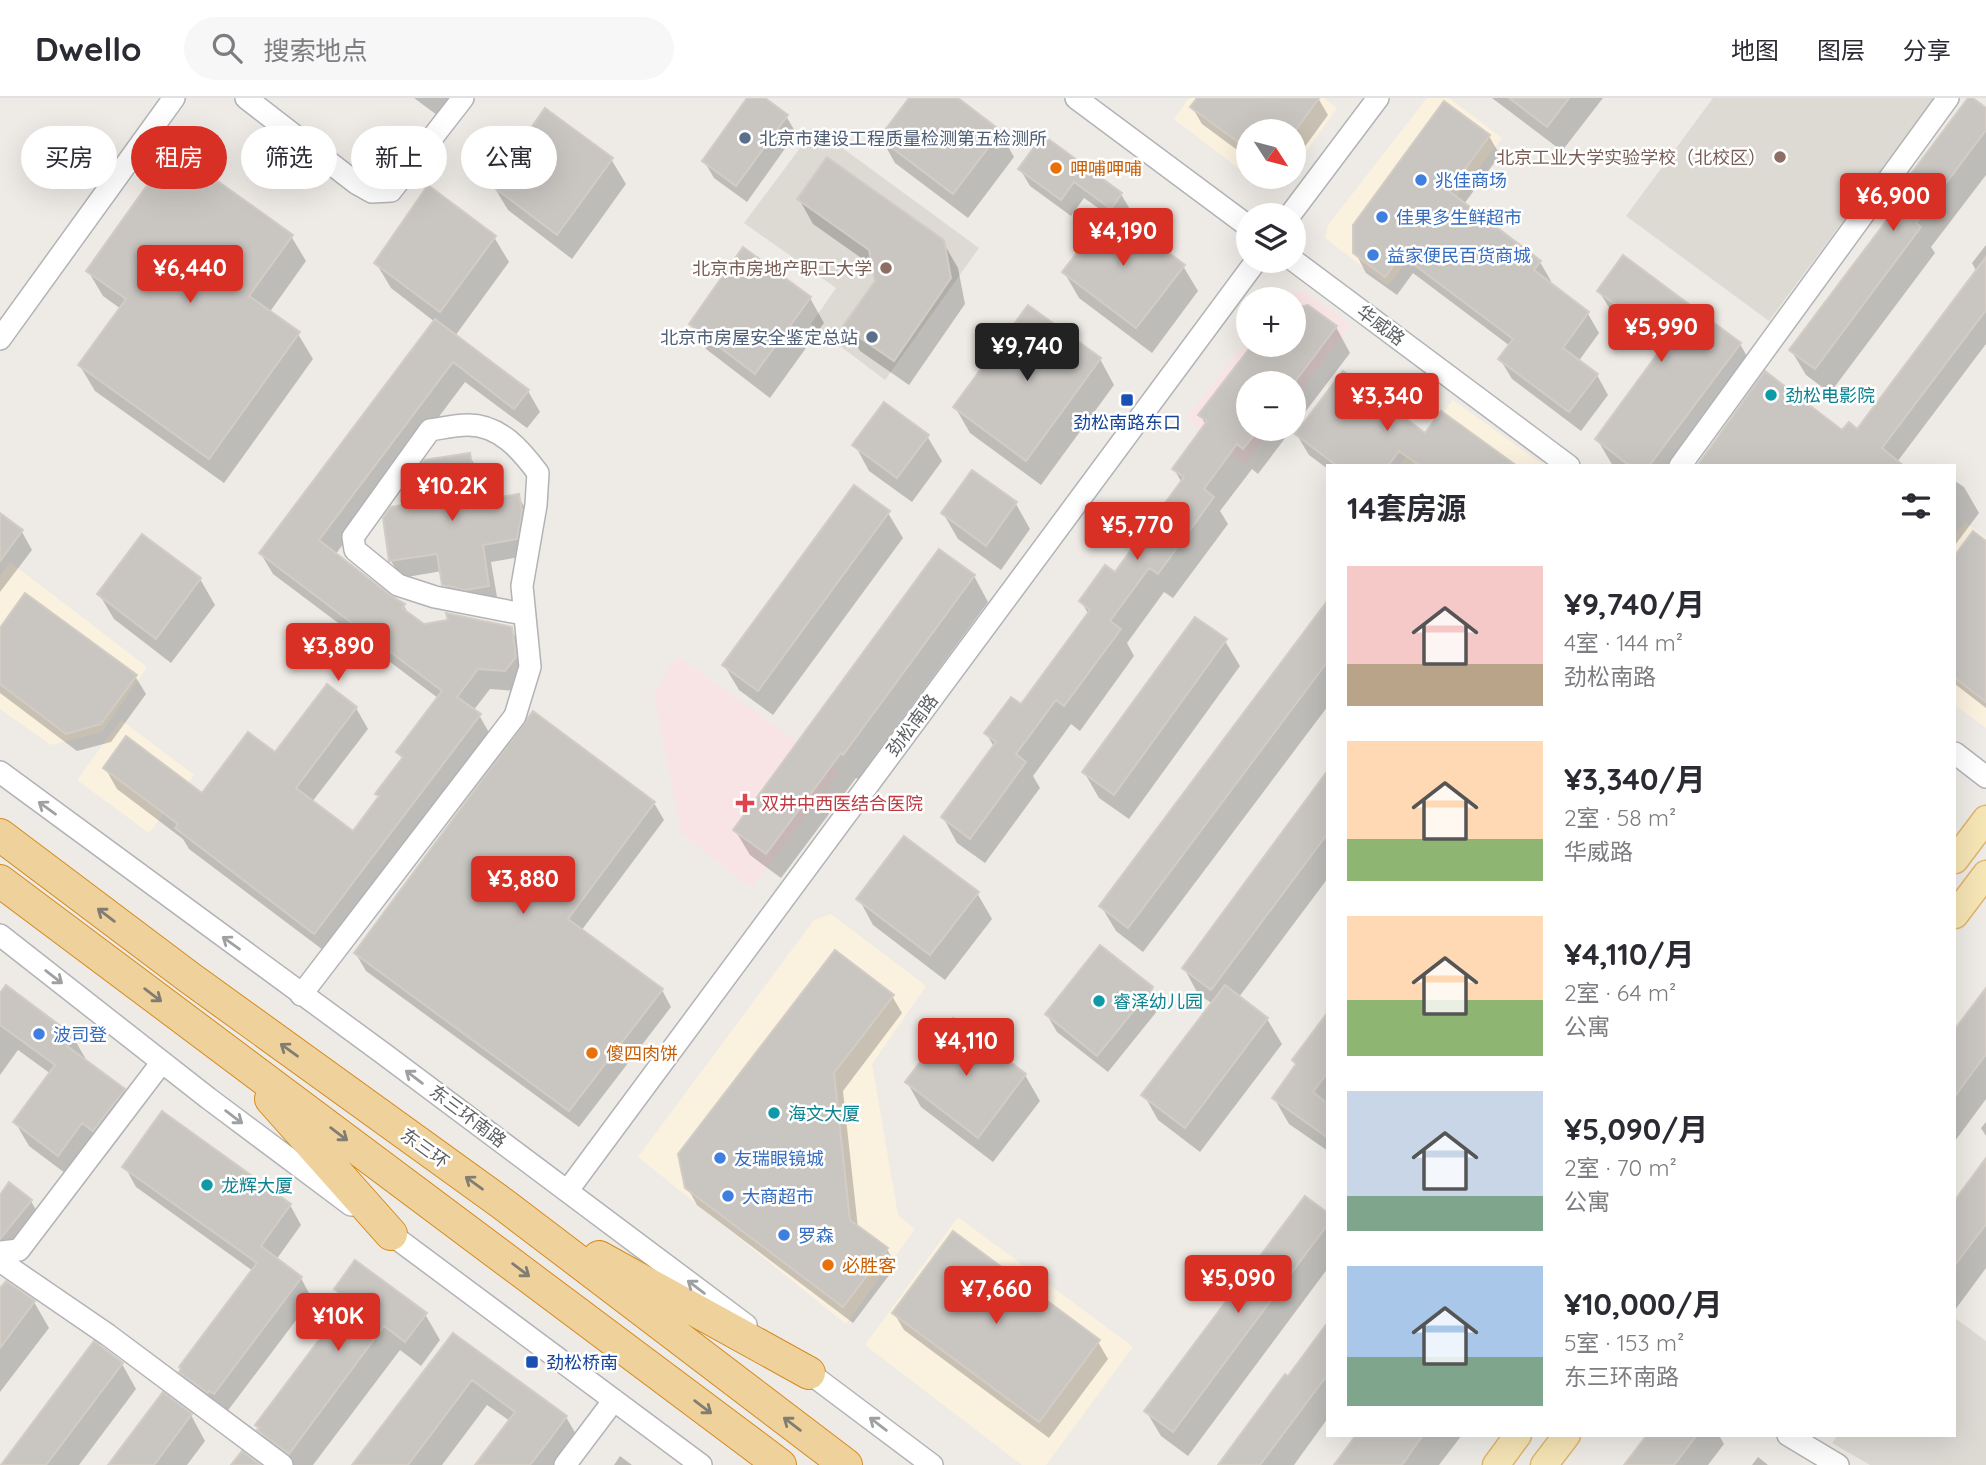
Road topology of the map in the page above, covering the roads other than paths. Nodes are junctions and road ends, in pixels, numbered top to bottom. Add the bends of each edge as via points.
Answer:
1 (174, 98) edge
2 (246, 98) edge
3 (463, 98) edge
4 (1076, 98) edge
5 (1378, 98) edge
6 (1948, 98) edge
7 (1299, 203) edge
8 (1236, 217) edge
9 (1306, 270) edge
10 (1247, 273) edge
11 (0, 339) edge
12 (1566, 464) edge
13 (1680, 464) edge
14 (523, 614) junction
15 (1956, 754) edge
16 (0, 772) edge
17 (1986, 775) edge
18 (1986, 819) edge
19 (0, 835) edge
20 (1956, 859) edge
21 (1986, 874) edge
22 (0, 881) edge
23 (0, 892) edge
24 (30, 903) junction
25 (1956, 914) edge
26 (1, 938) edge
27 (301, 995) junction
28 (226, 1049) junction
29 (162, 1062) junction
30 (568, 1190) junction
31 (503, 1204) junction
32 (391, 1234) junction
33 (0, 1252) edge
34 (0, 1261) edge
35 (809, 1373) junction
36 (614, 1400) junction
37 (1517, 1437) edge
38 (1565, 1437) edge
39 (1791, 1437) edge
40 (282, 1465) edge
41 (565, 1465) edge
42 (701, 1465) edge
43 (780, 1465) edge
44 (846, 1465) edge
45 (932, 1465) edge
46 (1496, 1465) edge
47 (1544, 1465) edge
48 (1838, 1465) edge

1 - 11 street
2 - 3 street via 372,192 391,191
4 - 8 street
5 - 7 street
6 - 13 street
9 - 12 street, 华威路
10 - 30 street, 劲松南路
14 - 14 street via 522,586 538,473 521,450 497,431 470,425 430,430 353,537 355,550 398,585
14 - 27 street via 530,667 515,716
15 - 17 street
27 -> 16 street, 东三环南路
18 - 20 main road
31 -> 19 highway, 东三环
21 - 25 main road
22 - 24 highway
23 - 24 highway
24 -> 28 highway
26 -> 29 street
30 -> 27 street, 东三环南路
28 - 32 highway
28 -> 43 highway
29 -> 32 street
29 - 33 street via 19,1250
35 -> 30 street, 东三环南路
31 - 35 highway
44 -> 31 highway, 东三环
32 - 36 street
34 - 40 street
45 -> 35 street, 东三环南路
36 - 41 street
36 - 42 street
37 - 46 main road
38 - 47 main road
39 - 48 street

